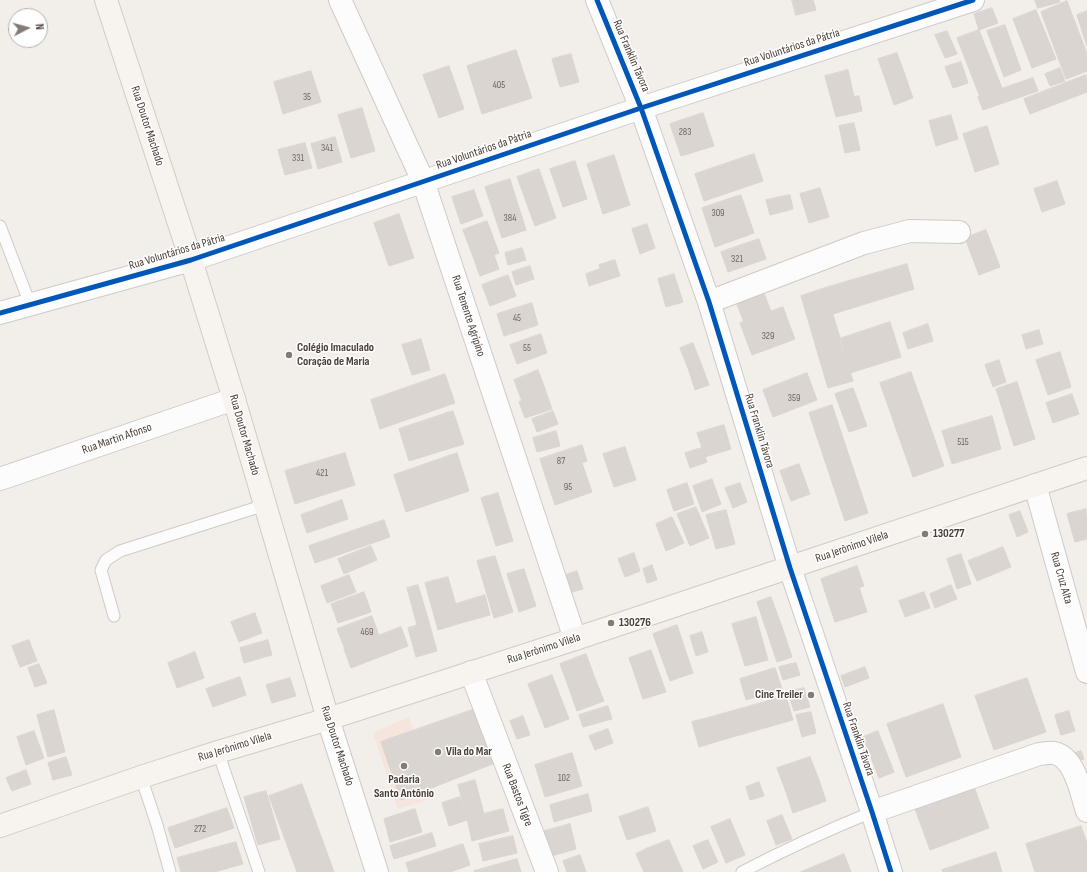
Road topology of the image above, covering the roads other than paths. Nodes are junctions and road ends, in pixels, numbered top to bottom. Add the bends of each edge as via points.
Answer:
1 (106, 0) edge
2 (340, 0) edge
3 (596, 0) edge
4 (972, 0) edge
5 (641, 108) junction
6 (423, 181) junction
7 (0, 226) edge
8 (959, 232) dead end
9 (191, 260) junction
10 (709, 302) junction
11 (30, 304) junction
12 (0, 313) edge
13 (234, 398) junction
14 (1087, 468) edge
15 (0, 479) edge
16 (1035, 485) junction
17 (265, 505) junction
18 (790, 568) junction
19 (114, 616) dead end
20 (575, 639) junction
21 (471, 672) junction
22 (1087, 672) edge
23 (328, 719) junction
24 (218, 752) junction
25 (141, 777) junction
26 (1087, 811) edge
27 (872, 812) junction
28 (0, 826) edge
29 (170, 872) edge
30 (259, 872) edge
31 (377, 872) edge
32 (547, 872) edge
33 (742, 872) edge
34 (891, 872) edge

1 - 9 main road, Rua Doutor Machado
2 - 6 street, Rua Tenente Agripino
3 - 5 street, Rua Franklin Távora
4 - 5 street, Rua Voluntários da Pátria
5 - 6 street, Rua Voluntários da Pátria
5 - 10 street, Rua Franklin Távora
6 - 9 street, Rua Voluntários da Pátria
6 - 20 street, Rua Tenente Agripino
7 - 11 lane
8 - 10 street via 910,230 864,243
9 - 11 street, Rua Voluntários da Pátria
9 - 13 main road, Rua Doutor Machado
10 - 18 street, Rua Franklin Távora
11 - 12 street, Rua Voluntários da Pátria
13 - 15 street, Rua Martin Afonso
13 - 17 main road, Rua Doutor Machado
14 - 16 main road, Rua Jerônimo Vilela
16 - 18 main road, Rua Jerônimo Vilela
16 - 22 street, Rua Cruz Alta
17 - 19 lane via 120,551 106,560 101,570
17 - 23 main road, Rua Doutor Machado
18 - 20 main road, Rua Jerônimo Vilela
18 - 27 street, Rua Franklin Távora
20 - 21 main road, Rua Jerônimo Vilela
21 - 23 main road, Rua Jerônimo Vilela
21 - 32 street, Rua Bastos Tigre
23 - 24 main road, Rua Jerônimo Vilela
23 - 31 street, Rua Doutor Machado
24 - 25 main road, Rua Jerônimo Vilela
24 - 30 lane
25 - 28 main road, Rua Jerônimo Vilela
25 - 29 lane
26 - 27 street via 1073,768 1064,757 1054,753 1039,754
27 - 33 lane
27 - 34 street, Rua Franklin Távora

